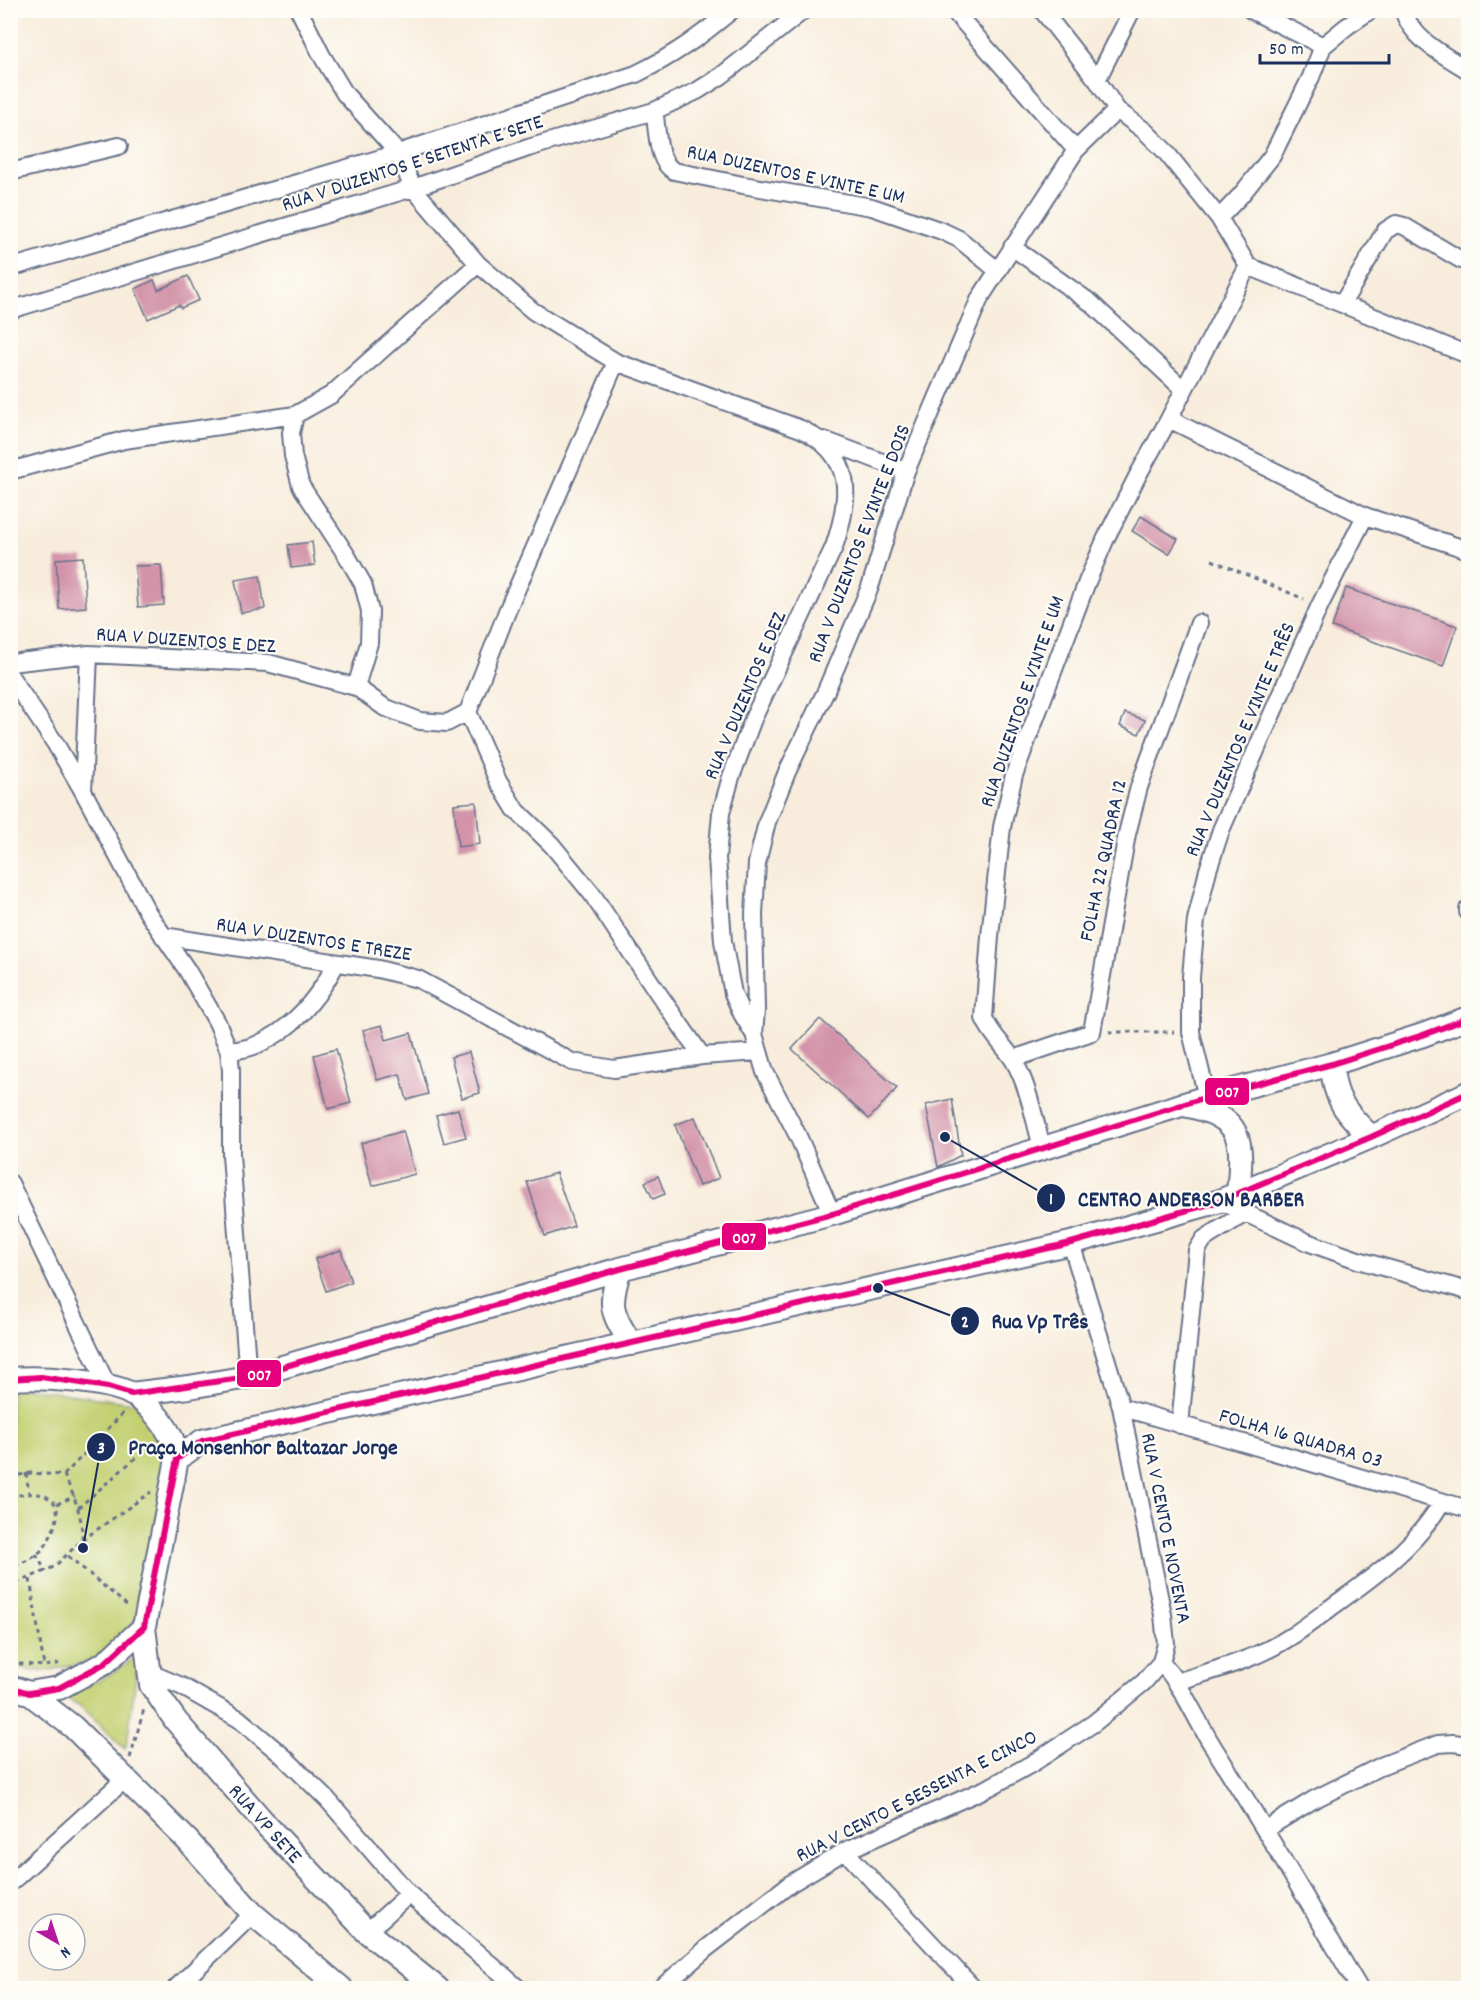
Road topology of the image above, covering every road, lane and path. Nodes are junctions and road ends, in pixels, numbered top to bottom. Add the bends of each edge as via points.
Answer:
1 (299, 10) edge
2 (732, 10) edge
3 (804, 10) edge
4 (953, 10) edge
5 (1042, 10) edge
6 (1132, 10) edge
7 (1251, 10) edge
8 (1371, 10) edge
9 (1403, 10) edge
10 (1323, 46) junction
11 (1468, 70) edge
12 (1097, 80) junction
13 (1117, 110) junction
14 (654, 111) junction
15 (119, 146) dead end
16 (1076, 150) junction
17 (398, 153) junction
18 (10, 172) edge
19 (413, 188) junction
20 (1219, 218) junction
21 (1012, 247) junction
22 (1461, 261) dead end
23 (478, 264) junction
24 (1248, 266) junction
25 (10, 268) edge
26 (997, 270) junction
27 (1342, 304) junction
28 (10, 310) edge
29 (1468, 355) edge
30 (616, 362) junction
31 (1184, 390) junction
32 (295, 415) junction
33 (1169, 419) junction
34 (817, 437) junction
35 (10, 471) edge
36 (906, 471) junction
37 (1365, 516) junction
38 (1468, 550) edge
39 (1212, 560) dead end
40 (1320, 605) junction
41 (1199, 623) dead end
42 (89, 654) junction
43 (10, 663) edge
44 (10, 676) edge
45 (356, 687) junction
46 (468, 712) junction
47 (83, 791) junction
48 (163, 936) junction
49 (336, 964) junction
50 (1468, 1018) edge
51 (1092, 1032) junction
52 (1191, 1032) junction
53 (754, 1034) junction
54 (229, 1052) junction
55 (759, 1052) junction
56 (702, 1056) junction
57 (1013, 1059) junction
58 (1332, 1064) junction
59 (1468, 1093) edge
60 (1207, 1097) junction
61 (1184, 1105) junction
62 (1371, 1137) junction
63 (1042, 1147) junction
64 (10, 1183) edge
65 (1234, 1203) junction
66 (832, 1214) junction
67 (1071, 1243) junction
68 (620, 1269) junction
69 (1468, 1291) edge
70 (631, 1344) junction
71 (248, 1377) junction
72 (10, 1378) edge
73 (108, 1387) junction
74 (131, 1399) junction
75 (1121, 1407) junction
76 (1179, 1425) junction
77 (161, 1436) dead end
78 (177, 1459) junction
79 (26, 1473) junction
80 (64, 1475) junction
81 (10, 1477) edge
82 (155, 1489) dead end
83 (29, 1493) junction
84 (75, 1496) junction
85 (10, 1498) edge
86 (1442, 1502) junction
87 (57, 1504) junction
88 (78, 1508) junction
89 (1468, 1509) edge
90 (82, 1540) junction
91 (36, 1554) junction
92 (68, 1556) junction
93 (10, 1568) edge
94 (46, 1572) junction
95 (30, 1579) junction
96 (10, 1586) edge
97 (140, 1620) junction
98 (65, 1662) dead end
99 (1161, 1662) junction
100 (10, 1663) edge
101 (44, 1666) junction
102 (150, 1679) junction
103 (1178, 1682) junction
104 (20, 1690) edge
105 (1468, 1745) edge
106 (124, 1780) junction
107 (1266, 1829) junction
108 (845, 1851) junction
109 (10, 1883) edge
110 (409, 1894) junction
111 (253, 1914) junction
112 (367, 1932) junction
113 (662, 1988) edge
114 (176, 1989) edge
115 (341, 1989) edge
116 (437, 1989) edge
117 (518, 1989) edge
118 (973, 1989) edge
119 (1359, 1989) edge

1 - 17 street, RUA V DUZENTOS E DEZ via 345,94
2 - 17 street via 677,53 636,74
3 - 14 street, RUA V DUZENTOS E SETENTA E SETE via 721,76
4 - 16 street
5 - 12 street
6 - 12 street
7 - 10 street
8 - 10 street
9 - 11 street via 1415,32
10 - 20 street via 1272,156
12 - 13 street
13 - 16 street, RUA V DUZENTOS E VINTE E DOIS
13 - 20 street via 1155,140
14 - 19 street, RUA V DUZENTOS E SETENTA E SETE via 528,148
14 - 26 street, RUA DUZENTOS E VINTE E UM via 663,160 674,171 872,207 959,239
15 - 18 street
16 - 21 street, RUA V DUZENTOS E VINTE E DOIS
17 - 19 street, RUA V DUZENTOS E DEZ
17 - 25 street
19 - 23 street, RUA V DUZENTOS E DEZ
19 - 28 street, RUA V DUZENTOS E SETENTA E SETE
20 - 24 street
21 - 26 street, RUA V DUZENTOS E VINTE E DOIS
21 - 31 street via 1091,303
22 - 27 street via 1396,224 1385,231
23 - 30 street, RUA V DUZENTOS E DEZ via 533,311
23 - 32 street via 331,395
24 - 27 street
24 - 31 street, RUA DUZENTOS E VINTE E UM
26 - 36 street, RUA V DUZENTOS E VINTE E DOIS via 980,298
27 - 29 street
30 - 34 street, RUA V DUZENTOS E DEZ
30 - 46 street via 508,609
31 - 33 street, RUA DUZENTOS E VINTE E UM
32 - 35 street via 124,440
32 - 45 street via 291,433 301,486 363,584 370,610 369,643
33 - 37 street
33 - 57 street, RUA DUZENTOS E VINTE E UM via 1087,582 1014,775 1002,827 984,1018 989,1031
34 - 36 street
34 - 53 street, RUA V DUZENTOS E DEZ via 832,452 844,475 842,522 834,547 753,719 721,813 717,858 723,941 733,994
36 - 53 street, RUA V DUZENTOS E VINTE E DOIS via 870,587 767,822 757,863
37 - 38 street
37 - 40 street, RUA V DUZENTOS E VINTE E TRÊS
39 - 40 path
40 - 52 street, RUA V DUZENTOS E VINTE E TRÊS via 1221,830 1208,870 1196,920
41 - 51 street, FOLHA 22 QUADRA 12 via 1139,787
42 - 43 street, RUA V DUZENTOS E DEZ
42 - 45 street, RUA V DUZENTOS E DEZ via 268,663
42 - 47 street
44 - 47 street
45 - 46 street, RUA V DUZENTOS E DEZ via 384,706 420,721 447,723
46 - 56 street via 498,781 515,809 552,845 592,894
47 - 48 street
48 - 49 street, RUA V DUZENTOS E TREZE
48 - 54 street via 217,1022
49 - 54 street via 309,1006 282,1030 255,1046
49 - 56 street, RUA V DUZENTOS E TREZE via 418,979 572,1062 614,1069
50 - 58 main road
51 - 52 path
51 - 57 street
52 - 60 street, RUA V DUZENTOS E VINTE E TRÊS
53 - 55 street, RUA V DUZENTOS E DEZ
54 - 71 street via 231,1155
55 - 56 street, RUA V DUZENTOS E TREZE
55 - 66 street, RUA V DUZENTOS E DEZ
57 - 63 street, RUA DUZENTOS E VINTE E UM via 1024,1081
58 - 60 main road
58 - 62 main road via 1336,1094 1342,1106
59 - 62 main road
60 - 61 main road
61 - 63 main road
61 - 65 main road via 1221,1117 1239,1140 1241,1159
62 - 65 main road
63 - 66 main road
64 - 73 street
65 - 67 main road
65 - 69 street via 1307,1242
65 - 76 street via 1197,1250
66 - 68 main road
67 - 70 main road
67 - 75 street, RUA V CENTO E NOVENTA
68 - 70 main road via 612,1300 614,1314
68 - 71 main road
70 - 78 main road via 202,1441
71 - 74 main road
72 - 73 main road via 41,1377
73 - 74 main road
74 - 78 main road via 155,1414 172,1438
74 - 80 path
75 - 76 street, FOLHA 16 QUADRA 03
75 - 99 street, RUA V CENTO E NOVENTA via 1163,1615 1166,1644
76 - 86 street, FOLHA 16 QUADRA 03
77 - 88 path
78 - 97 main road, RUA VP SETE
79 - 80 path
79 - 81 path
79 - 83 path
80 - 84 path
82 - 90 path
83 - 85 path
83 - 87 path via 45,1495
84 - 87 path
84 - 88 path
86 - 89 street, FOLHA 16 QUADRA 03
86 - 103 street via 1384,1569 1296,1635 1257,1655
87 - 91 path via 57,1523 45,1547
88 - 90 path
90 - 92 path
91 - 93 path
91 - 94 path
92 - 94 path
92 - 97 path
94 - 95 path
95 - 96 path
95 - 101 path
97 - 102 main road, RUA VP SETE
97 - 104 main road via 105,1663 59,1688
98 - 101 path
99 - 103 street
99 - 108 street, RUA V CENTO E SESSENTA E CINCO via 1144,1682 1094,1723 1033,1763 990,1787
100 - 101 path
102 - 106 path
102 - 110 street via 182,1686 239,1719 327,1800
102 - 112 main road, RUA VP SETE via 176,1721
103 - 107 street via 1211,1743
104 - 106 main road via 73,1727
105 - 107 street via 1438,1744 1383,1765
106 - 109 street
106 - 111 main road via 188,1841
107 - 119 street
108 - 113 street, RUA V CENTO E SESSENTA E CINCO via 790,1884
108 - 118 street
110 - 112 street
110 - 117 street
111 - 114 street
111 - 115 main road
112 - 116 main road, RUA VP SETE

